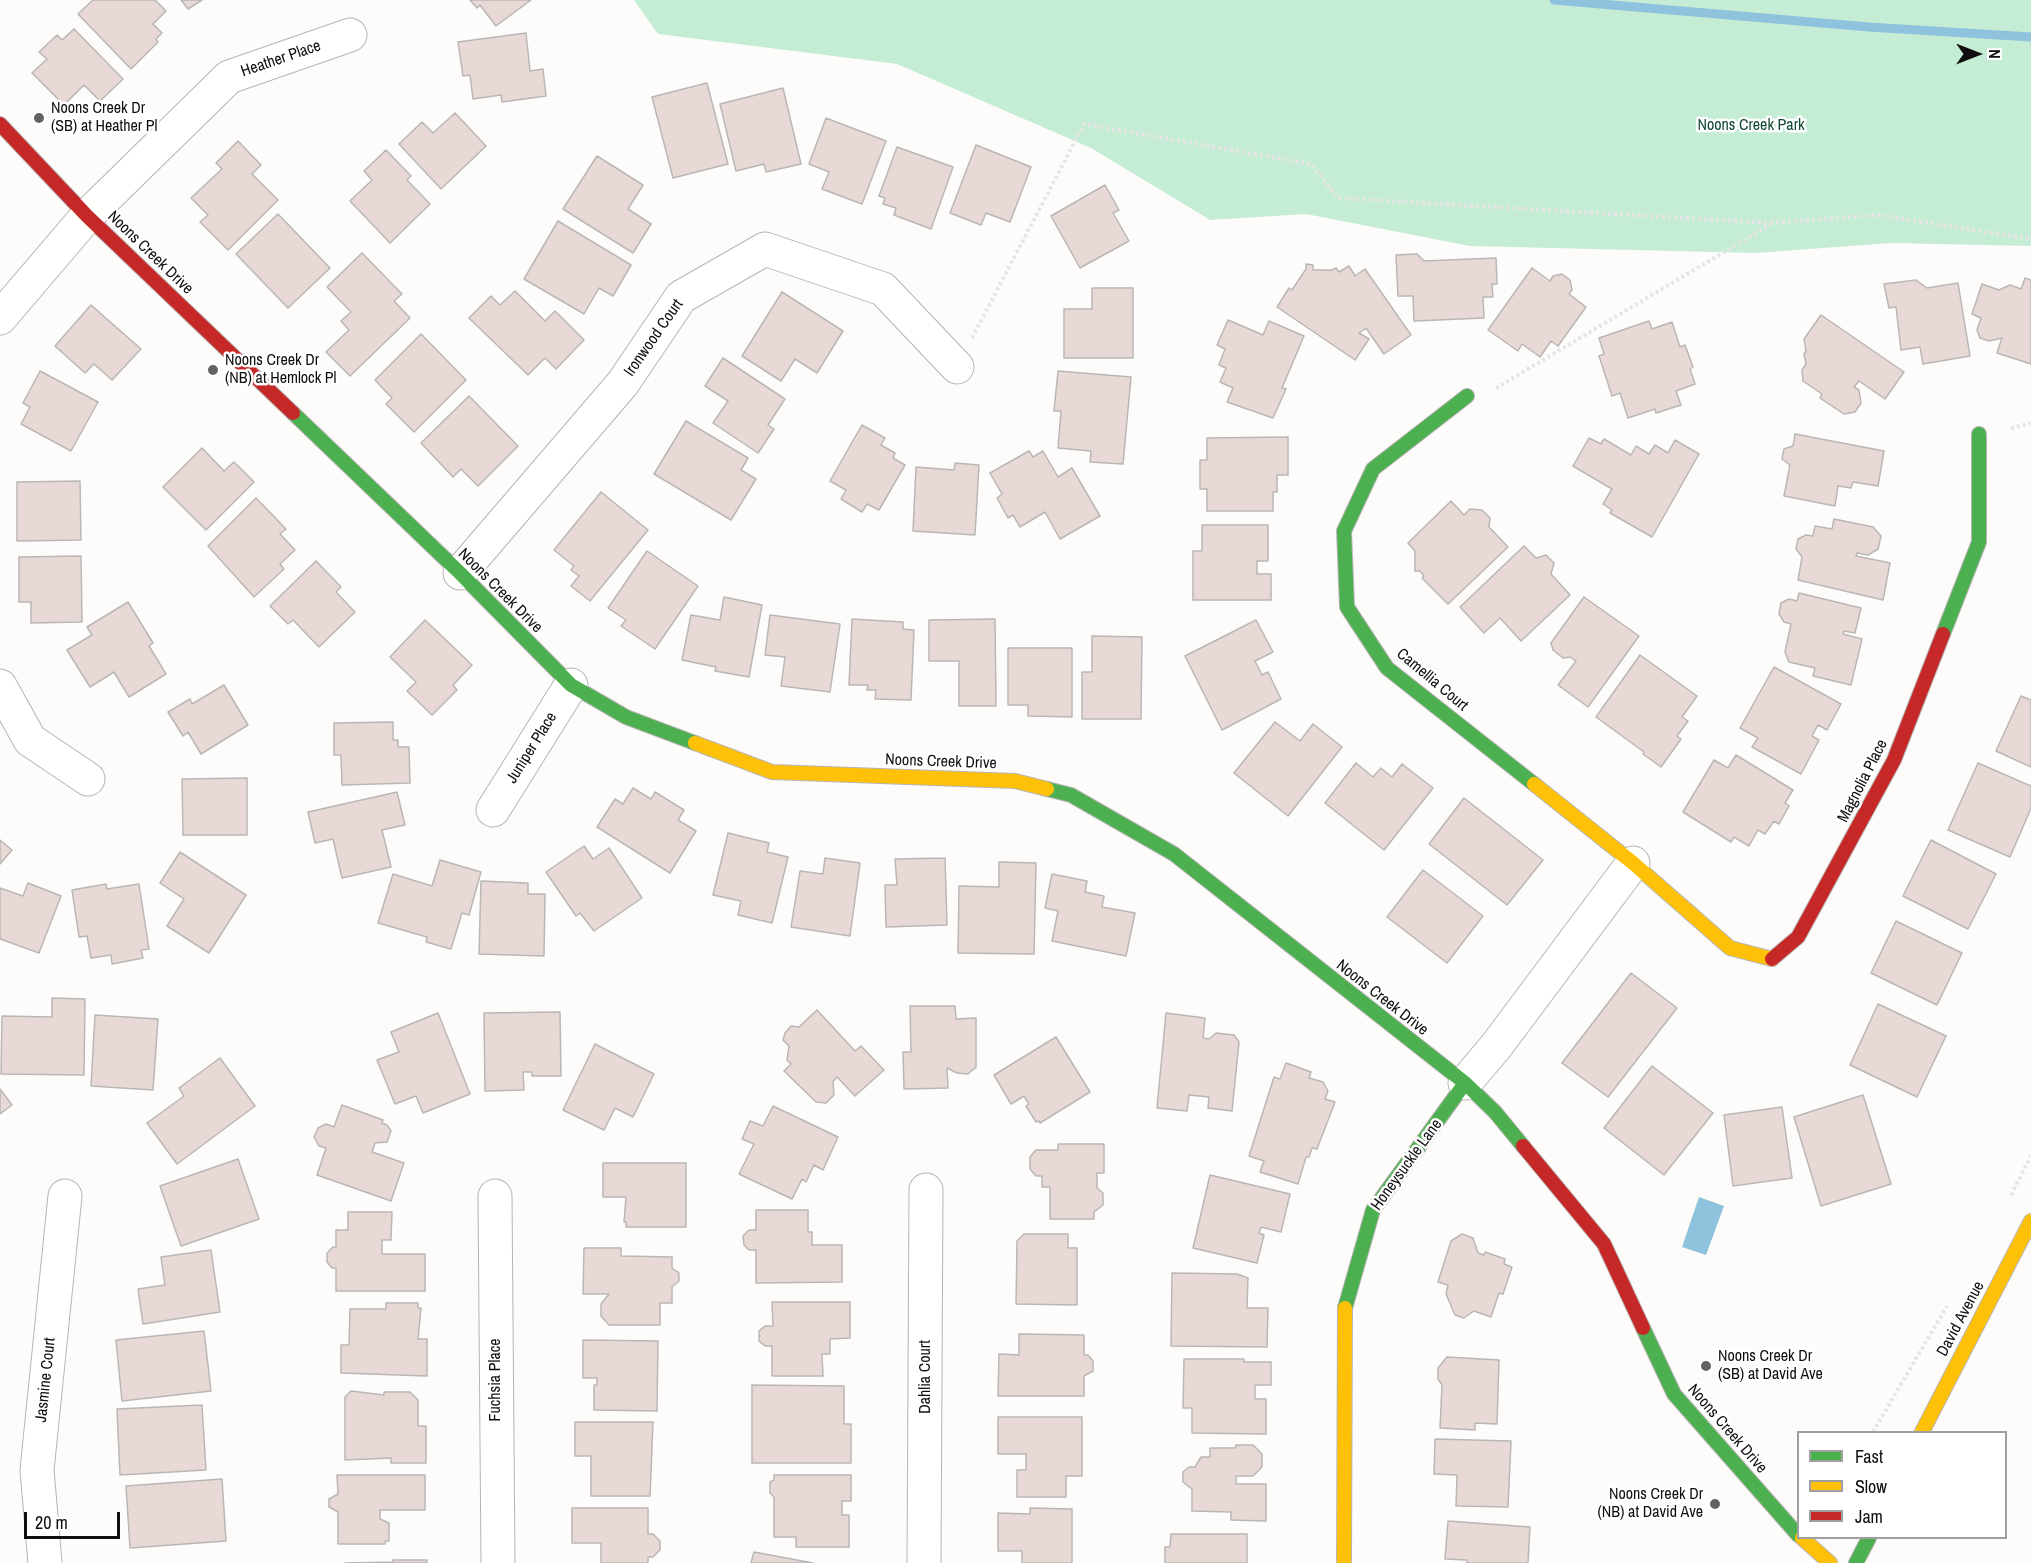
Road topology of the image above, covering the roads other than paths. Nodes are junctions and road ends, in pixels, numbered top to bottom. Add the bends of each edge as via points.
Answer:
1 (350, 35) dead end
2 (0, 124) edge
3 (87, 216) junction
4 (0, 318) edge
5 (957, 367) road end
6 (1467, 396) road end
7 (1979, 434) dead end
8 (460, 573) junction
9 (571, 685) junction
10 (0, 686) edge
11 (88, 779) dead end
12 (493, 810) dead end
13 (1633, 863) junction
14 (1465, 1083) junction
15 (926, 1190) dead end
16 (65, 1196) dead end
17 (495, 1196) dead end
18 (2031, 1221) edge
19 (1923, 1431) edge
20 (1797, 1533) edge
21 (1803, 1539) edge
22 (1868, 1539) edge
23 (45, 1563) edge
24 (498, 1563) edge
25 (924, 1563) edge
26 (1344, 1563) edge
27 (1830, 1563) edge
28 (1856, 1563) edge

1 - 3 street, Heather Place via 229,77
2 - 3 street, Noons Creek Drive
3 - 4 street, Heather Place
3 - 8 street, Noons Creek Drive
5 - 8 street, Ironwood Court via 883,289 765,249 681,297 622,383
6 - 13 street, Camellia Court via 1372,469 1344,531 1347,607 1388,668
7 - 13 street, Magnolia Place via 1979,542 1894,760 1798,937 1772,959 1730,948
8 - 9 street, Noons Creek Drive
9 - 12 street, Juniper Place
9 - 14 street, Noons Creek Drive via 626,717 772,772 1015,781 1071,795 1174,854
10 - 11 street via 30,740
13 - 14 street, Honeysuckle Lane
14 - 20 street, Noons Creek Drive via 1495,1112 1604,1244 1674,1394
14 - 26 street, Honeysuckle Lane via 1373,1210 1344,1312
15 - 25 street, Dahlia Court
16 - 23 street, Jasmine Court via 37,1470
17 - 24 street, Fuchsia Place
18 - 19 street, David Avenue
21 - 27 street, Noons Creek Drive
22 - 28 street

